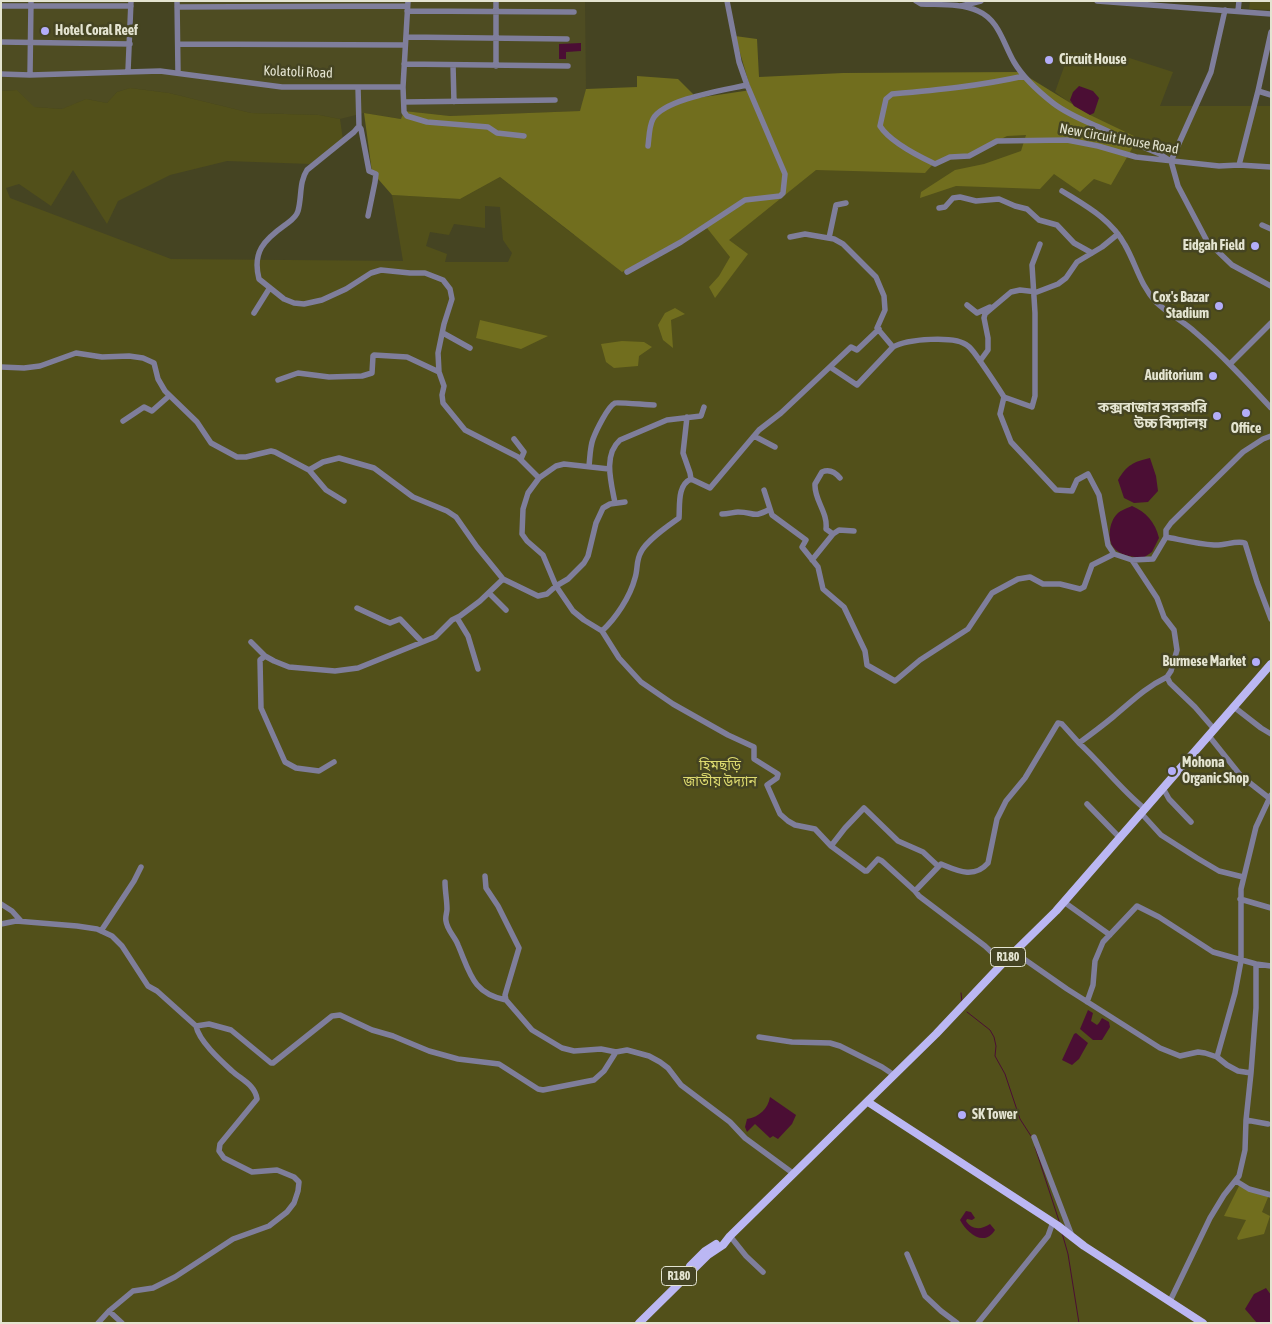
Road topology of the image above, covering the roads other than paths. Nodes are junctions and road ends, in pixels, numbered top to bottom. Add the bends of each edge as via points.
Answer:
1 (496, 1) edge
2 (727, 1) edge
3 (916, 1) edge
4 (981, 1) edge
5 (1097, 1) edge
6 (1239, 1) edge
7 (31, 4) edge
8 (131, 4) edge
9 (177, 4) edge
10 (1, 6) edge
11 (407, 6) edge
12 (959, 6) junction
13 (1225, 10) junction
14 (496, 11) junction
15 (1238, 11) junction
16 (574, 12) dead end
17 (1271, 14) edge
18 (1271, 32) edge
19 (406, 37) junction
20 (495, 39) junction
21 (567, 39) dead end
22 (1, 42) edge
23 (31, 43) junction
24 (130, 44) junction
25 (178, 44) junction
26 (405, 45) junction
27 (404, 64) junction
28 (453, 65) junction
29 (496, 66) junction
30 (568, 66) dead end
31 (128, 71) junction
32 (178, 72) junction
33 (1, 74) edge
34 (30, 75) junction
35 (1024, 76) junction
36 (748, 85) junction
37 (358, 87) junction
38 (403, 87) junction
39 (1258, 91) junction
40 (1271, 95) edge
41 (555, 100) dead end
42 (404, 102) junction
43 (454, 102) junction
44 (359, 126) junction
45 (524, 136) dead end
46 (648, 146) dead end
47 (1171, 161) junction
48 (1239, 165) junction
49 (1271, 167) edge
50 (1062, 191) dead end
51 (846, 203) dead end
52 (939, 208) dead end
53 (368, 216) dead end
54 (1262, 225) dead end
55 (1271, 229) edge
56 (1118, 234) junction
57 (790, 237) dead end
58 (829, 238) junction
59 (1040, 244) dead end
60 (1092, 253) junction
61 (627, 272) dead end
62 (1271, 286) edge
63 (269, 289) junction
64 (1034, 292) junction
65 (967, 304) dead end
66 (992, 308) junction
67 (254, 313) dead end
68 (1271, 323) edge
69 (879, 329) junction
70 (442, 333) junction
71 (892, 347) junction
72 (470, 348) dead end
73 (980, 361) junction
74 (1230, 364) junction
75 (1, 367) edge
76 (830, 367) junction
77 (440, 372) junction
78 (278, 380) dead end
79 (169, 396) junction
80 (1004, 397) junction
81 (654, 405) dead end
82 (704, 407) dead end
83 (1271, 408) edge
84 (687, 417) junction
85 (123, 421) dead end
86 (754, 436) junction
87 (1271, 436) edge
88 (514, 439) dead end
89 (775, 447) dead end
90 (521, 459) junction
91 (589, 466) junction
92 (609, 469) junction
93 (309, 470) junction
94 (539, 478) junction
95 (840, 478) dead end
96 (691, 479) junction
97 (764, 490) dead end
98 (344, 501) dead end
99 (625, 502) dead end
100 (615, 503) junction
101 (770, 509) junction
102 (722, 514) dead end
103 (854, 531) dead end
104 (832, 534) junction
105 (1166, 537) junction
106 (1114, 554) junction
107 (812, 560) junction
108 (1132, 560) junction
109 (503, 579) junction
110 (556, 586) junction
111 (489, 593) junction
112 (357, 608) dead end
113 (506, 610) dead end
114 (457, 618) junction
115 (1271, 619) edge
116 (602, 631) junction
117 (251, 642) dead end
118 (422, 642) junction
119 (265, 656) junction
120 (1271, 664) edge
121 (478, 669) dead end
122 (1167, 677) junction
123 (1234, 707) junction
124 (1214, 729) junction
125 (1271, 734) edge
126 (1208, 736) junction
127 (1078, 743) junction
128 (334, 762) dead end
129 (1163, 788) junction
130 (1270, 796) edge
131 (1087, 804) dead end
132 (1143, 811) junction
133 (1191, 822) dead end
134 (1120, 838) junction
135 (832, 846) junction
136 (938, 866) junction
137 (141, 867) dead end
138 (485, 876) dead end
139 (1243, 877) junction
140 (445, 882) dead end
141 (915, 891) junction
142 (1240, 899) junction
143 (1064, 902) junction
144 (1, 904) edge
145 (1271, 908) edge
146 (19, 921) junction
147 (4, 924) edge
148 (101, 931) junction
149 (1110, 934) junction
150 (1014, 952) junction
151 (1241, 961) junction
152 (1003, 963) junction
153 (1256, 964) junction
154 (1271, 966) edge
155 (506, 1000) junction
156 (1087, 1002) junction
157 (196, 1026) junction
158 (759, 1037) dead end
159 (616, 1052) junction
160 (1217, 1057) junction
161 (1251, 1073) junction
162 (894, 1075) junction
163 (868, 1102) junction
164 (1246, 1120) junction
165 (1268, 1124) dead end
166 (1034, 1137) dead end
167 (794, 1174) junction
168 (1236, 1181) junction
169 (1271, 1195) edge
170 (1055, 1224) junction
171 (730, 1236) junction
172 (1072, 1236) junction
173 (907, 1254) dead end
174 (763, 1272) dead end
175 (1170, 1301) junction
176 (109, 1311) junction
177 (98, 1323) edge
178 (122, 1323) edge
179 (633, 1323) edge
180 (639, 1323) edge
181 (957, 1323) edge
182 (978, 1323) edge
183 (1203, 1323) edge

1 - 14 street
2 - 36 street via 739,62
3 - 12 street
4 - 12 street
5 - 13 street
6 - 15 street
7 - 8 street
7 - 10 street
7 - 23 street
8 - 24 street
9 - 11 street
9 - 25 street
11 - 14 street
11 - 19 street
12 - 35 street via 977,10 994,22
13 - 15 street
13 - 47 street via 1211,72
14 - 16 street
14 - 20 street
15 - 17 street
18 - 39 street
19 - 20 street
19 - 26 street
20 - 21 street
20 - 29 street
22 - 23 street
23 - 24 street
23 - 34 street
24 - 31 street
25 - 26 street, Kolatoli Road
25 - 32 street
26 - 27 street
27 - 28 street
27 - 38 street
28 - 29 street
28 - 43 street
29 - 30 street
31 - 32 street, Kolatoli Road
31 - 34 street
32 - 37 street, Kolatoli Road via 282,87
33 - 34 street
35 - 47 street via 1055,105
35 - 47 street, New Circuit House Road via 892,94 886,99 880,126 884,133 935,164 950,157 969,156 997,141 1031,140 1067,140 1136,158
36 - 46 street via 693,97 667,107 652,119
36 - 61 street via 785,174 783,193 745,200 681,242
37 - 38 street, Kolatoli Road
37 - 44 street
38 - 42 street
39 - 40 street
39 - 48 street
41 - 43 street
42 - 43 street
42 - 45 street via 407,116 426,122 488,128 497,133
44 - 53 street via 369,171 376,174
44 - 63 street via 302,176 298,212 260,248 259,280
47 - 48 street, New Circuit House Road
47 - 62 street via 1178,186 1207,241 1232,265
48 - 49 street, New Circuit House Road
50 - 56 street via 1099,214
51 - 58 street via 836,205
52 - 60 street via 960,197 976,201 999,200 1027,209 1040,220 1052,222 1074,243
54 - 55 street
56 - 60 street
56 - 74 street via 1144,289 1157,304 1184,322
57 - 58 street via 805,234
58 - 69 street via 843,244 876,277 884,296 885,310
59 - 64 street via 1032,265
60 - 64 street via 1077,262 1058,284
63 - 67 street
63 - 70 street via 284,299 304,304 338,294 376,271 430,273 447,283 452,294
64 - 66 street via 1012,292
64 - 80 street via 1035,396 1032,407
65 - 66 street via 976,313 990,306
66 - 73 street via 984,318 988,350
68 - 74 street
69 - 71 street
69 - 76 street via 857,350 850,347
70 - 72 street
70 - 77 street via 438,353
71 - 73 street via 924,338 961,342
71 - 76 street via 857,385
73 - 80 street
74 - 83 street
75 - 79 street via 40,366 76,353 143,358 154,363 158,379
76 - 86 street
77 - 78 street via 407,358 374,355 372,372 362,376 298,373
77 - 90 street via 444,381 443,403 460,426
79 - 85 street via 152,411 144,407
79 - 93 street via 197,422 215,446 237,457 275,452
80 - 106 street via 1000,414 1011,442 1056,490 1072,491 1077,480 1088,474 1100,495 1108,545
81 - 91 street via 618,402 608,408 592,440
82 - 84 street via 700,416
84 - 92 street via 667,420 620,440 612,449
84 - 96 street via 683,453
86 - 89 street
86 - 96 street via 710,488
87 - 105 street via 1243,452 1171,522
88 - 90 street via 524,452
90 - 94 street
91 - 92 street
91 - 94 street via 564,464
92 - 100 street
93 - 98 street via 326,490
93 - 109 street via 339,458 374,468 413,497 456,517
94 - 110 street via 526,498 522,534 543,555
95 - 104 street via 826,470 815,484 826,518 826,529
96 - 116 street via 682,487 679,518 642,549 632,587 610,624
97 - 101 street
99 - 100 street
100 - 110 street via 600,513 584,562
101 - 102 street via 758,515
101 - 107 street via 806,540 802,547
103 - 104 street via 839,530
104 - 107 street
105 - 108 street via 1153,559
105 - 115 street via 1213,545 1245,543
106 - 107 street via 1092,565 1084,587 1043,584 1030,578 1018,579 992,593 968,629 895,680 867,665 848,615 823,589 818,567
106 - 108 street
108 - 122 street via 1174,630 1177,650
109 - 110 street via 538,596 547,594
109 - 111 street
110 - 116 street via 573,610
111 - 113 street
111 - 114 street
112 - 118 street via 385,621 400,619
114 - 118 street via 435,637
114 - 121 street via 468,636
116 - 135 street via 619,658 641,682 673,704 754,747 754,759 778,774 767,785 780,814 791,824 815,829
117 - 119 street
118 - 119 street via 366,666 335,670 289,667
119 - 128 street via 260,660 261,708 286,762 296,768 319,771
120 - 123 main road, R180
122 - 124 street
122 - 127 street via 1141,693
123 - 124 main road, R180
123 - 125 street
124 - 126 main road, R180
126 - 129 main road, R180
126 - 130 street via 1240,776
127 - 132 street
127 - 136 street via 1058,723 1025,778 1006,801 997,819 988,863 983,868 964,873 941,864
129 - 132 main road, R180
129 - 133 street
130 - 139 street via 1256,827
131 - 134 street
132 - 134 main road, R180
132 - 139 street via 1161,835 1219,871
134 - 143 main road, R180
135 - 136 street via 864,808 898,841 923,852
135 - 141 street via 865,871 878,859 882,861
136 - 141 street
137 - 148 street
138 - 155 street via 486,888 519,948
139 - 142 street
140 - 155 street via 446,921 472,980 494,998
141 - 152 street
142 - 145 street
142 - 151 street
143 - 149 street
143 - 150 main road, R180
144 - 146 street
146 - 147 street
146 - 148 street
148 - 157 street via 122,946 148,986
149 - 151 street via 1137,906 1212,952
149 - 156 street via 1103,942 1096,961
150 - 152 main road, R180
150 - 156 street
151 - 153 street
151 - 160 street
152 - 162 main road, R180
153 - 154 street
153 - 161 street
155 - 159 street via 532,1030 562,1048
156 - 160 street via 1174,1054 1198,1052
157 - 159 street via 209,1024 231,1030 273,1063 332,1016 340,1015 429,1051 498,1064 543,1090 597,1078
157 - 176 street via 200,1037 232,1072 255,1090 257,1099 220,1144 219,1151 224,1158 252,1172 277,1170 294,1177 299,1182 298,1191 287,1212 269,1226 233,1239 153,1288 133,1292
158 - 162 street via 830,1043
159 - 167 street via 634,1051 660,1062 681,1085
160 - 161 street via 1238,1071
161 - 164 street
162 - 163 main road, R180
163 - 167 main road, R180
163 - 170 main road
164 - 165 street
164 - 168 street via 1245,1150
166 - 172 street
167 - 171 main road, R180
168 - 169 street via 1249,1189
168 - 175 street via 1210,1218
170 - 172 main road
170 - 182 street
171 - 174 street
171 - 179 main road, R180 via 705,1251
171 - 180 main road, R180
172 - 175 main road
173 - 181 street via 925,1296
175 - 183 main road
176 - 177 street
176 - 178 street

